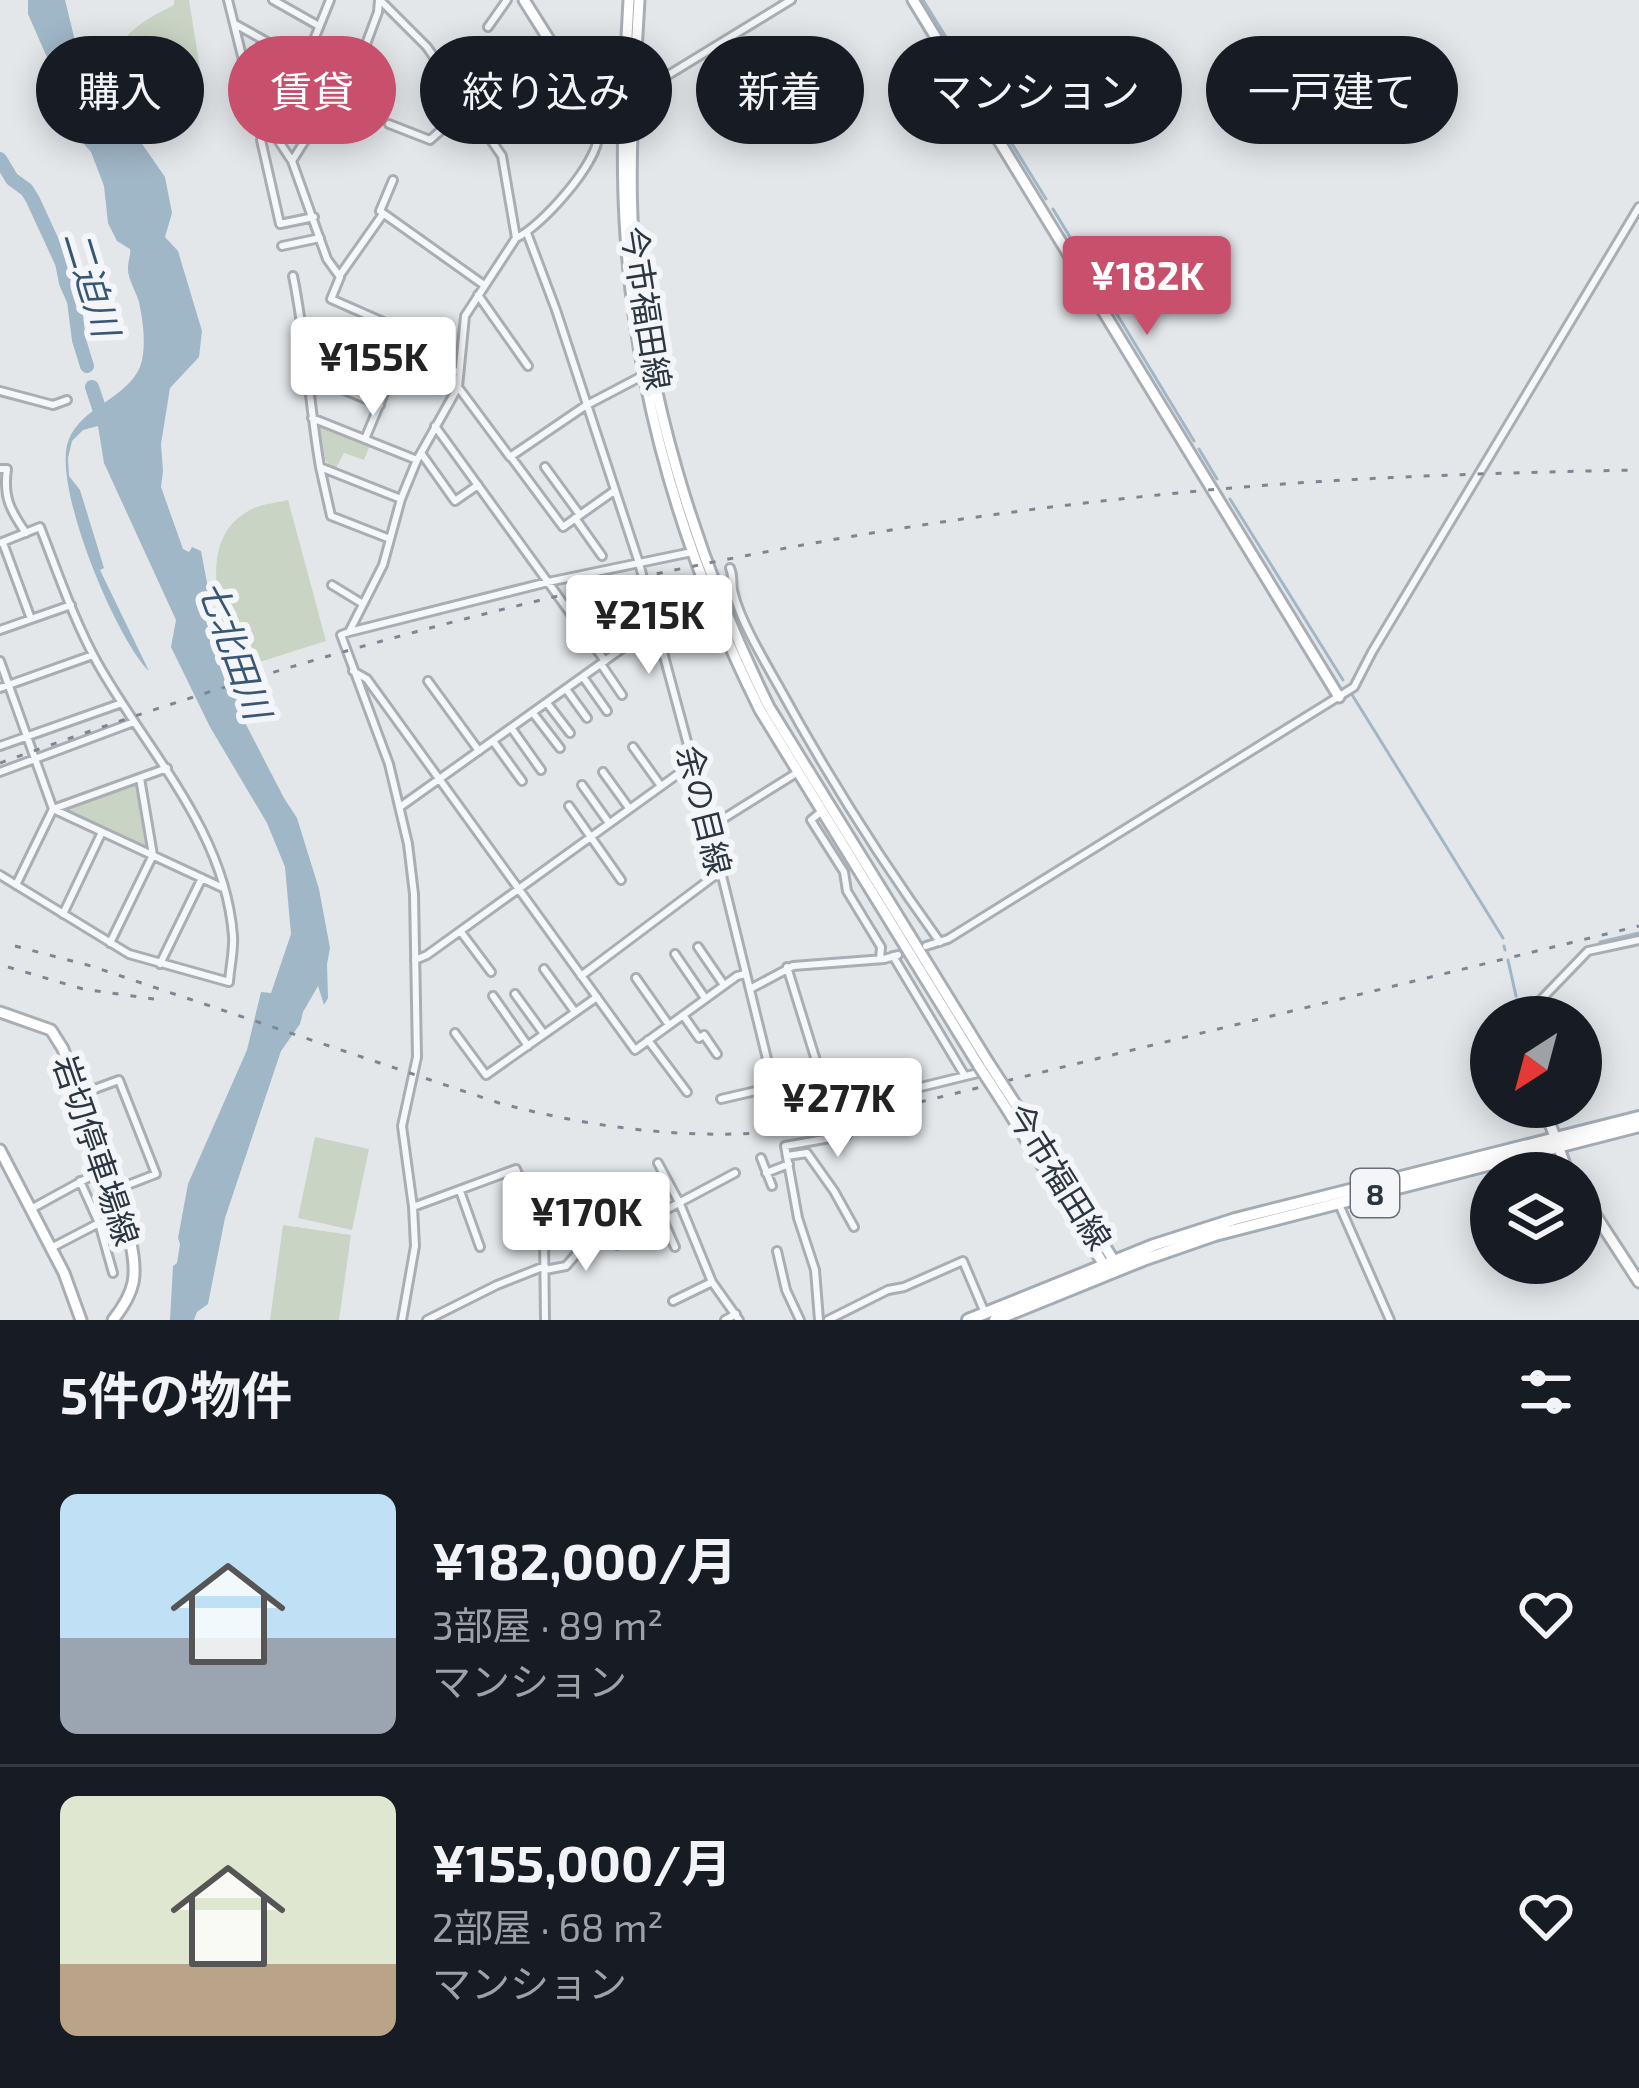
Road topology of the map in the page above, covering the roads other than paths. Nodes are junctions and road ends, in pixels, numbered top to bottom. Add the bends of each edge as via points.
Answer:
1 (228, 0) edge
2 (330, 0) edge
3 (379, 0) edge
4 (507, 0) edge
5 (524, 0) edge
6 (629, 0) edge
7 (639, 0) edge
8 (791, 0) edge
9 (913, 0) edge
10 (276, 1) edge
11 (233, 23) junction
12 (319, 26) junction
13 (488, 27) dead end
14 (236, 36) edge
15 (260, 36) edge
16 (315, 36) edge
17 (369, 36) edge
18 (547, 36) edge
19 (629, 36) edge
20 (635, 36) edge
21 (420, 40) edge
22 (672, 73) edge
23 (262, 144) edge
24 (280, 144) edge
25 (303, 144) edge
26 (493, 144) edge
27 (597, 144) edge
28 (624, 144) edge
29 (631, 144) edge
30 (292, 161) junction
31 (393, 180) dead end
32 (1639, 207) edge
33 (383, 214) junction
34 (314, 217) junction
35 (521, 235) junction
36 (320, 238) junction
37 (282, 246) dead end
38 (293, 276) dead end
39 (340, 277) junction
40 (484, 285) junction
41 (478, 295) junction
42 (304, 331) junction
43 (415, 364) dead end
44 (528, 366) dead end
45 (392, 368) junction
46 (459, 372) junction
47 (309, 375) junction
48 (644, 375) junction
49 (458, 387) junction
50 (0, 391) edge
51 (67, 400) dead end
52 (380, 405) junction
53 (585, 406) junction
54 (312, 418) junction
55 (435, 426) junction
56 (365, 439) junction
57 (419, 456) junction
58 (511, 457) junction
59 (320, 467) junction
60 (545, 467) dead end
61 (0, 469) edge
62 (478, 485) junction
63 (614, 491) junction
64 (401, 500) junction
65 (578, 516) junction
66 (26, 532) junction
67 (390, 539) junction
68 (1, 542) edge
69 (692, 552) junction
70 (602, 556) dead end
71 (639, 563) junction
72 (730, 568) dead end
73 (548, 582) junction
74 (332, 585) dead end
75 (71, 604) junction
76 (362, 604) junction
77 (31, 619) junction
78 (653, 629) junction
79 (0, 630) edge
80 (349, 632) junction
81 (94, 655) junction
82 (0, 661) edge
83 (603, 663) junction
84 (353, 671) junction
85 (583, 677) junction
86 (428, 681) dead end
87 (4, 686) edge
88 (566, 689) junction
89 (622, 695) dead end
90 (1339, 697) junction
91 (547, 702) junction
92 (122, 703) junction
93 (608, 711) dead end
94 (533, 713) junction
95 (587, 718) dead end
96 (134, 722) junction
97 (511, 728) junction
98 (570, 733) dead end
99 (27, 736) junction
100 (493, 741) junction
101 (0, 746) edge
102 (633, 747) dead end
103 (560, 748) dead end
104 (479, 752) junction
105 (36, 759) junction
106 (166, 768) junction
107 (690, 768) junction
108 (542, 770) dead end
109 (0, 772) edge
110 (603, 772) dead end
111 (798, 772) junction
112 (140, 778) junction
113 (440, 779) junction
114 (522, 781) dead end
115 (582, 784) dead end
116 (661, 786) junction
117 (569, 806) dead end
118 (400, 807) junction
119 (629, 808) junction
120 (53, 809) junction
121 (822, 811) junction
122 (609, 823) junction
123 (710, 827) junction
124 (102, 832) junction
125 (590, 836) junction
126 (153, 855) junction
127 (717, 874) junction
128 (0, 875) edge
129 (202, 878) junction
130 (621, 880) dead end
131 (16, 885) junction
132 (224, 888) junction
133 (517, 889) junction
134 (63, 914) junction
135 (460, 931) junction
136 (1639, 940) edge
137 (940, 942) junction
138 (110, 943) junction
139 (698, 946) dead end
140 (926, 946) dead end
141 (675, 954) dead end
142 (880, 959) junction
143 (415, 960) junction
144 (160, 964) junction
145 (787, 967) junction
146 (544, 969) dead end
147 (490, 972) dead end
148 (742, 974) junction
149 (581, 976) junction
150 (636, 978) dead end
151 (724, 985) junction
152 (749, 989) junction
153 (515, 994) dead end
154 (493, 996) dead end
155 (1545, 996) edge
156 (597, 997) junction
157 (705, 998) junction
158 (0, 1012) edge
159 (575, 1012) junction
160 (683, 1015) junction
161 (669, 1024) junction
162 (455, 1033) dead end
163 (544, 1034) junction
164 (648, 1040) junction
165 (528, 1046) junction
166 (717, 1054) dead end
167 (984, 1064) junction
168 (1006, 1066) dead end
169 (965, 1076) junction
170 (773, 1087) junction
171 (687, 1092) dead end
172 (78, 1095) junction
173 (721, 1100) dead end
174 (781, 1116) dead end
175 (1639, 1117) edge
176 (1639, 1126) edge
177 (1551, 1128) edge
178 (847, 1135) dead end
179 (1556, 1142) junction
180 (0, 1150) edge
181 (1560, 1152) edge
182 (761, 1158) dead end
183 (788, 1160) junction
184 (658, 1163) dead end
185 (104, 1169) junction
186 (735, 1173) dead end
187 (766, 1173) junction
188 (80, 1181) junction
189 (772, 1186) dead end
190 (112, 1191) junction
191 (460, 1191) junction
192 (1336, 1198) junction
193 (680, 1204) junction
194 (413, 1207) junction
195 (31, 1208) junction
196 (585, 1218) dead end
197 (99, 1223) junction
198 (1602, 1225) edge
199 (854, 1227) dead end
200 (598, 1228) junction
201 (617, 1245) dead end
202 (480, 1246) dead end
203 (675, 1247) dead end
204 (51, 1248) junction
205 (777, 1251) dead end
206 (1111, 1266) junction
207 (545, 1268) junction
208 (113, 1273) dead end
209 (1639, 1281) edge
210 (712, 1282) junction
211 (673, 1300) dead end
212 (737, 1317) edge
213 (990, 1317) edge
214 (81, 1320) edge
215 (113, 1320) edge
216 (402, 1320) edge
217 (427, 1320) edge
218 (545, 1320) edge
219 (725, 1320) edge
220 (800, 1320) edge
221 (824, 1320) edge
222 (968, 1320) edge
223 (1390, 1320) edge

1 - 11 street
2 - 12 street
3 - 17 street
3 - 21 street, 余の目線
4 - 13 street
5 - 18 main road
6 - 19 main road, 今市福田線
7 - 20 main road, 今市福田線
8 - 22 street
9 - 90 main road
10 - 12 street
11 - 14 street
11 - 15 street
12 - 16 street
23 - 34 street via 280,224
24 - 30 street
25 - 30 street
26 - 35 street, 余の目線 via 506,164
27 - 35 street via 563,195
28 - 48 main road, 今市福田線
29 - 167 main road, 今市福田線 via 652,368 700,550 769,706
30 - 34 street
31 - 33 street
32 - 90 street via 1359,681
33 - 39 street
33 - 40 street
34 - 36 street
35 - 40 street
35 - 53 street, 余の目線 via 556,310
36 - 37 street
36 - 39 street
38 - 42 street
39 - 45 street via 331,299 397,328
40 - 41 street
41 - 44 street
41 - 46 street via 462,328
42 - 45 street
42 - 47 street
43 - 46 street
45 - 52 street
46 - 49 street
47 - 52 street
47 - 54 street
48 - 53 street
48 - 69 main road, 今市福田線
49 - 55 street
49 - 58 street
50 - 51 street via 53,405
52 - 56 street
53 - 58 street
53 - 63 street, 余の目線
54 - 56 street
54 - 59 street
55 - 57 street
55 - 62 street
56 - 57 street
57 - 62 street via 455,501
57 - 64 street
58 - 65 street via 563,527
59 - 64 street
59 - 67 street via 331,516
60 - 65 street
61 - 66 street via 8,470 4,490
62 - 73 street
63 - 65 street
63 - 71 street, 余の目線
64 - 67 street
65 - 70 street
66 - 68 street
66 - 75 street via 40,527
67 - 76 street
68 - 77 street
69 - 71 street
69 - 111 main road, 今市福田線 via 744,677
71 - 73 street
71 - 78 street, 余の目線
72 - 137 street via 742,614 800,727
73 - 80 street
73 - 83 street
74 - 76 street
75 - 77 street
75 - 81 street
76 - 80 street
77 - 79 street
78 - 83 street
78 - 107 street, 余の目線
80 - 84 street via 341,635
81 - 87 street
81 - 92 street
82 - 87 street
83 - 85 street
83 - 89 street
84 - 113 street
84 - 118 street
85 - 88 street
85 - 93 street
86 - 104 street
87 - 99 street
88 - 91 street
88 - 95 street
90 - 137 street
91 - 94 street
91 - 98 street
92 - 96 street
92 - 99 street
94 - 97 street
94 - 103 street
96 - 105 street
96 - 106 street
97 - 100 street
97 - 108 street
99 - 101 street
99 - 105 street
100 - 104 street
100 - 114 street
102 - 116 street
104 - 113 street
105 - 109 street
105 - 120 street
106 - 112 street
106 - 132 street
107 - 116 street
107 - 123 street, 余の目線
110 - 119 street
111 - 121 main road, 今市福田線
111 - 123 street
112 - 120 street
112 - 126 street
113 - 118 street
113 - 133 street
115 - 122 street
116 - 119 street
117 - 125 street
118 - 143 street
119 - 122 street
120 - 124 street
120 - 131 street
121 - 142 street via 811,820 844,872
121 - 167 main road, 今市福田線
122 - 125 street
123 - 127 street, 余の目線
124 - 126 street
124 - 134 street
125 - 130 street
125 - 133 street
126 - 129 street
126 - 138 street
127 - 148 street, 余の目線
127 - 149 street
128 - 131 street
129 - 132 street
129 - 144 street
131 - 134 street
132 - 144 street via 233,937 229,982
133 - 135 street
133 - 149 street
134 - 138 street
135 - 143 street
135 - 147 street
136 - 155 street via 1588,951
137 - 140 street
138 - 144 street
139 - 151 street
141 - 157 street
142 - 145 street
142 - 169 street via 896,956
143 - 194 street via 417,1057 402,1126
145 - 152 street
145 - 169 street via 831,1109
146 - 159 street
148 - 151 street
148 - 152 street, 余の目線
149 - 156 street
150 - 161 street
151 - 157 street
152 - 170 street, 余の目線
153 - 163 street
154 - 165 street
156 - 159 street
156 - 164 street via 635,1050
157 - 160 street
158 - 172 main road, 岩切停車場線 via 51,1030
159 - 163 street
160 - 161 street
160 - 166 street
161 - 164 street
162 - 165 street via 486,1075
163 - 165 street
164 - 171 street
167 - 206 main road, 今市福田線, bridge
168 - 169 street
170 - 173 street
170 - 174 street, 余の目線
172 - 185 main road, 岩切停車場線
172 - 190 street via 119,1080 156,1174
175 - 179 main road, 8
176 - 179 main road, 8
177 - 179 main road
178 - 183 street via 785,1146
179 - 181 main road
179 - 192 main road, 8
180 - 195 main road
182 - 187 street
183 - 187 street
183 - 199 street via 807,1153
183 - 221 street
184 - 193 street
185 - 188 street
185 - 190 main road, 岩切停車場線
186 - 193 street
187 - 189 street
188 - 195 street
188 - 197 street
190 - 215 main road, 岩切停車場線 via 135,1261 135,1284
191 - 194 street
191 - 202 street
191 - 207 street via 516,1169 544,1237
192 - 206 main road, 8 via 1235,1219
192 - 223 street
193 - 203 street via 660,1213
193 - 210 street
194 - 216 street via 414,1265
195 - 204 main road
196 - 200 street
197 - 204 street
197 - 208 street
198 - 209 main road
200 - 201 street
200 - 207 street via 566,1266
204 - 214 main road
205 - 220 street
206 - 213 main road, 8
207 - 217 street
207 - 218 street
210 - 211 street
210 - 212 street
212 - 219 street
213 - 221 street via 963,1261
213 - 222 main road, 8

